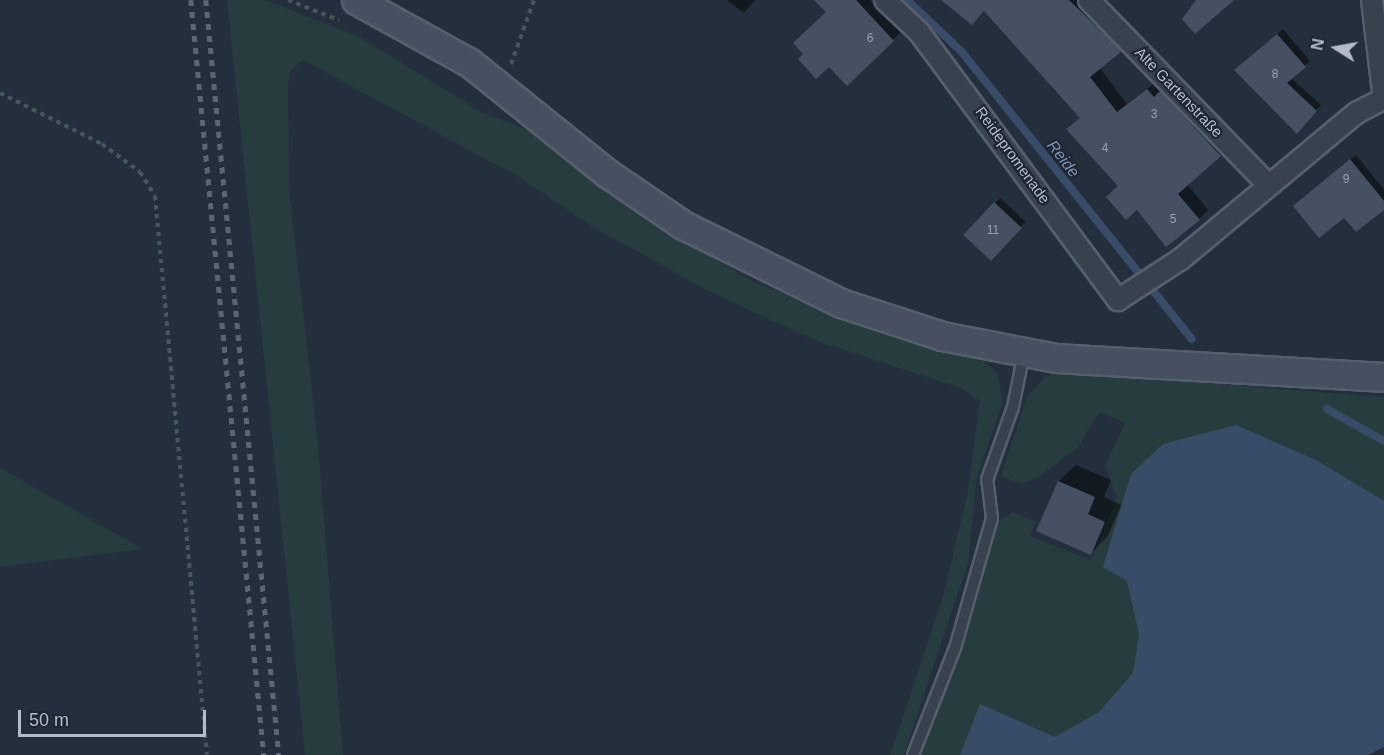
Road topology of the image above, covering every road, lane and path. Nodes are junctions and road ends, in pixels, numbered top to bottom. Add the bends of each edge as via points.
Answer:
1 (356, 0) edge
2 (534, 0) edge
3 (885, 0) edge
4 (1089, 0) edge
5 (1372, 0) edge
6 (497, 83) junction
7 (0, 93) edge
8 (1384, 100) edge
9 (1268, 185) junction
10 (1024, 353) junction
11 (1384, 377) edge
12 (207, 755) edge
13 (913, 755) edge

1 - 6 main road via 413,27
2 - 6 path via 522,41
3 - 9 street, Reidepromenade via 926,40 1118,300
4 - 9 street, Alte Gartenstraße
5 - 8 street
6 - 10 main road via 608,173 740,258 877,316
7 - 12 path via 102,144 140,172 155,196
8 - 9 street via 1356,113
10 - 11 main road via 1141,365
10 - 13 lane via 1013,407 987,480 992,518 955,648

